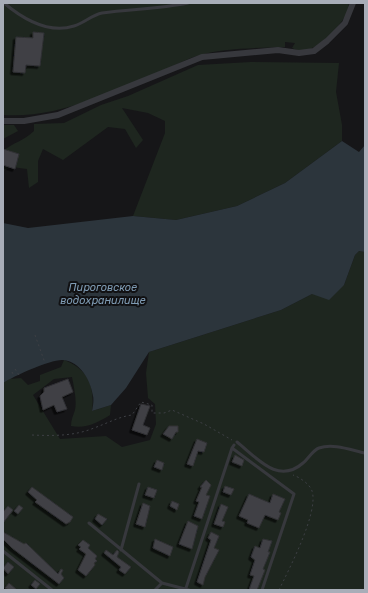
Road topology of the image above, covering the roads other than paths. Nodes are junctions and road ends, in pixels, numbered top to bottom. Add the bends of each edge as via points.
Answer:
1 (4, 3) edge
2 (188, 3) edge
3 (353, 3) edge
4 (3, 121) edge
5 (237, 442) road end
6 (365, 453) edge
7 (139, 484) dead end
8 (89, 523) dead end
9 (121, 550) junction
10 (3, 551) edge
11 (162, 583) junction
12 (187, 589) edge
13 (52, 590) edge
14 (155, 590) edge
15 (262, 590) edge

1 - 2 lane via 32,22 53,28 73,26 101,13
3 - 4 street via 345,23 314,51 298,53 278,50 202,57 58,115 24,121
5 - 6 lane via 266,465 278,471 289,472 302,464 318,448 332,446
7 - 9 lane
8 - 9 lane
9 - 11 lane
10 - 13 lane
11 - 12 lane
11 - 14 lane
12 - 15 lane via 233,447 294,494

